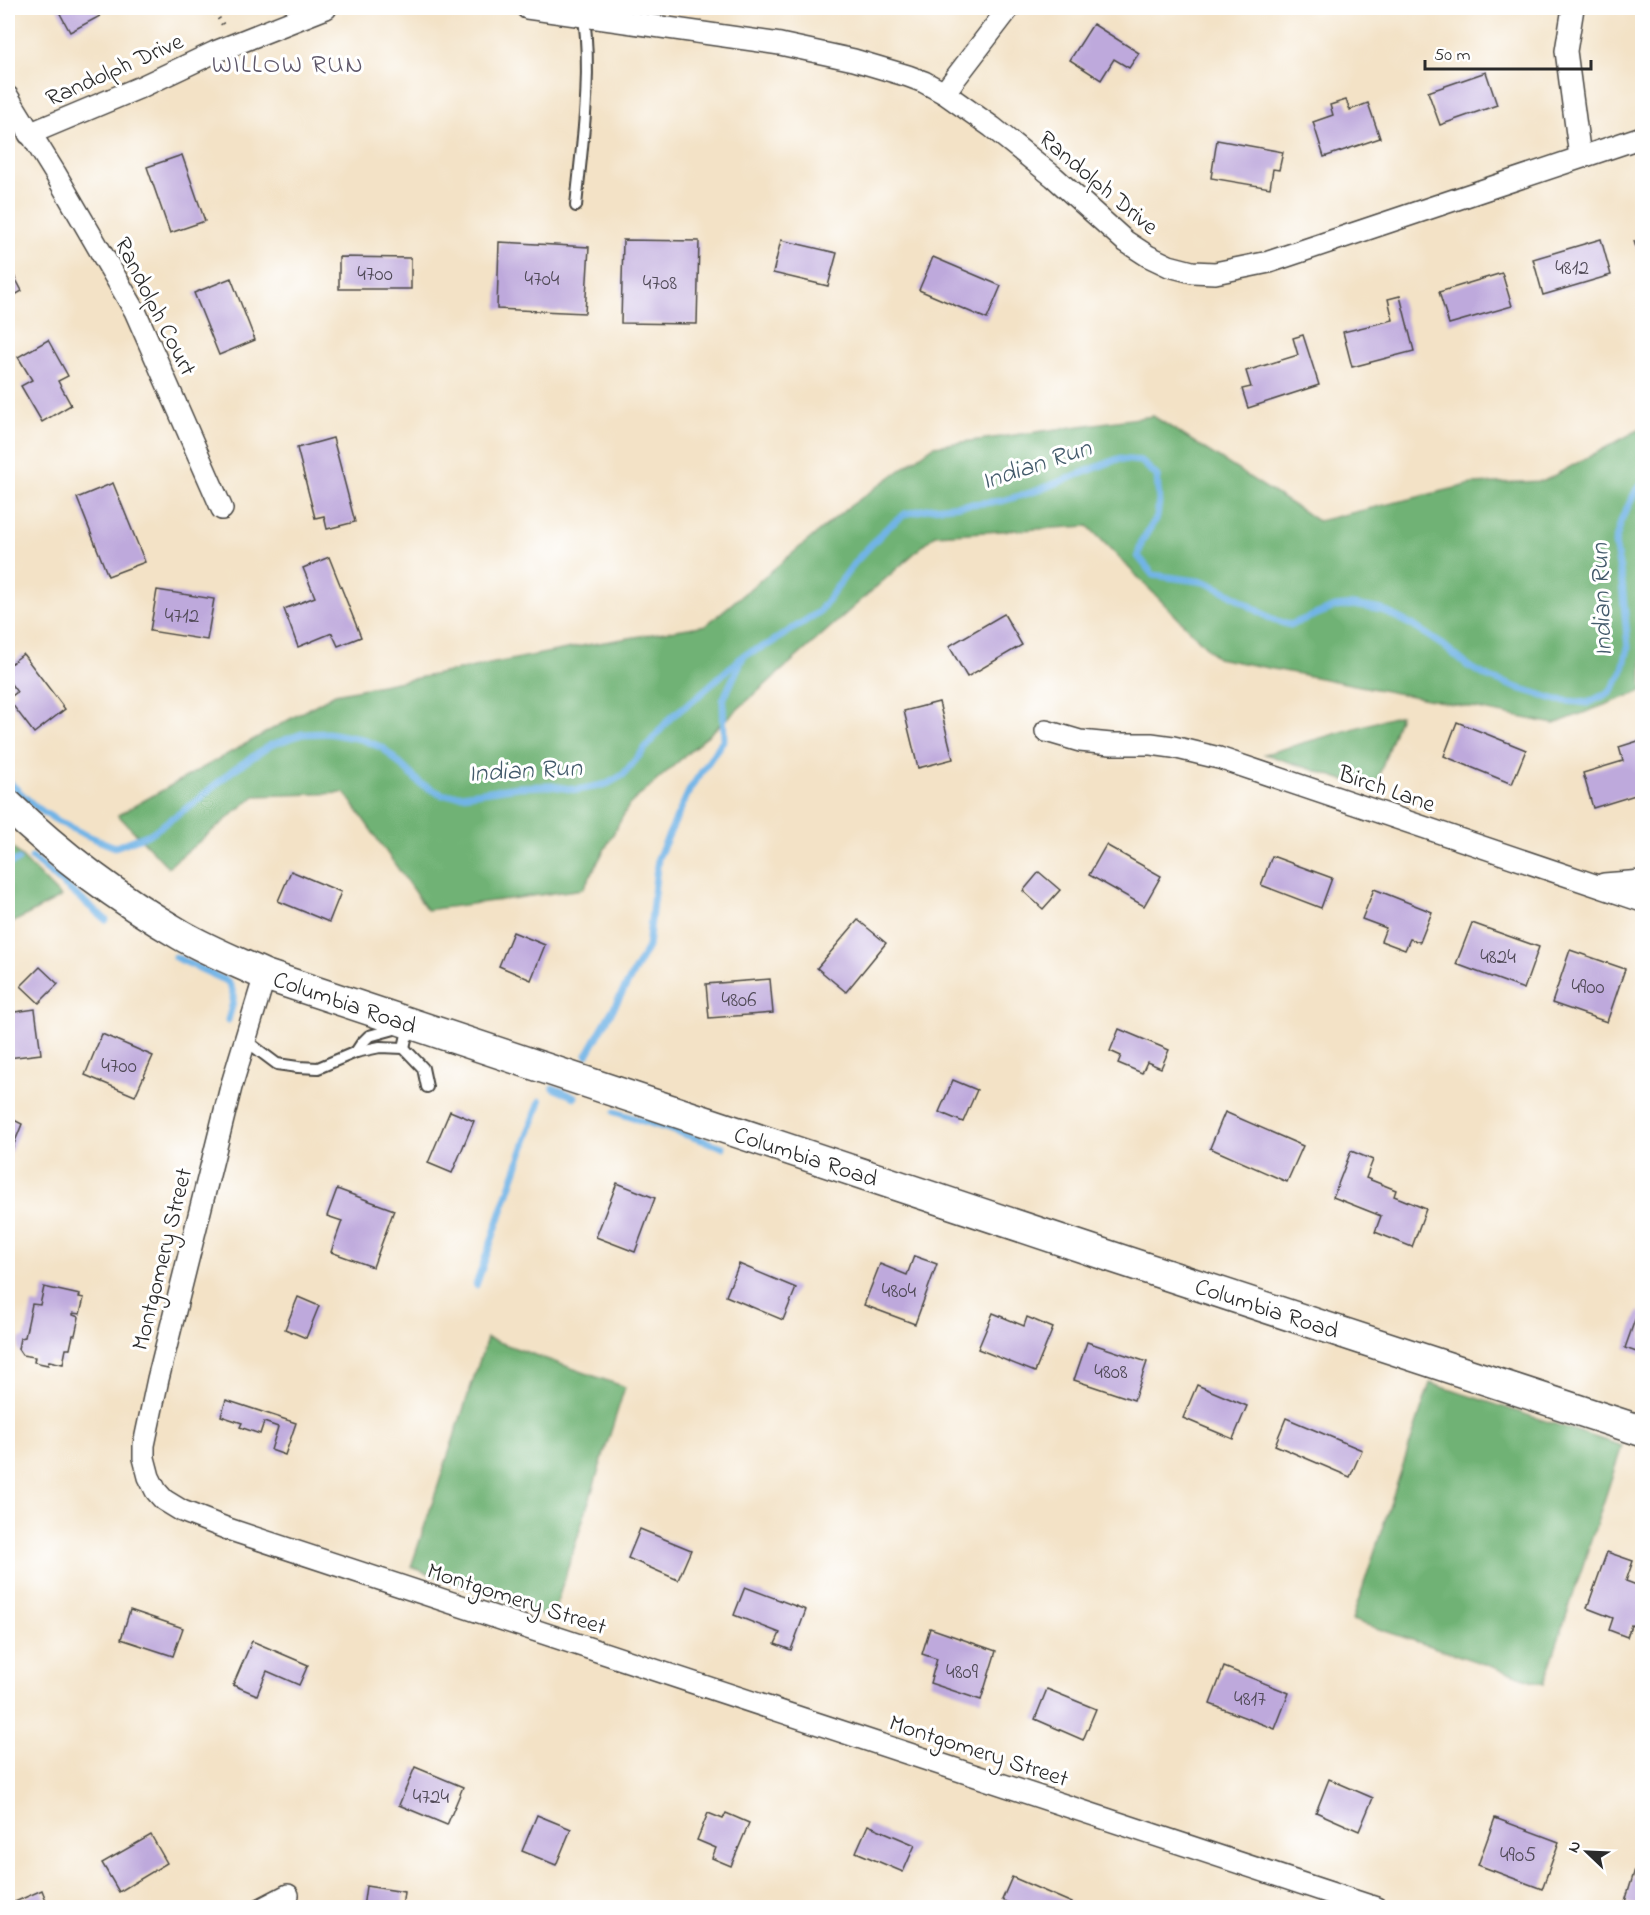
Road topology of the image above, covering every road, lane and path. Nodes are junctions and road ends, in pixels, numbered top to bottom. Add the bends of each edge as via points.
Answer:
1 (326, 8) edge
2 (527, 8) edge
3 (1009, 8) edge
4 (1573, 8) edge
5 (584, 16) junction
6 (944, 93) junction
7 (8, 97) edge
8 (29, 134) junction
9 (1642, 137) edge
10 (1580, 157) junction
11 (576, 206) dead end
12 (222, 509) dead end
13 (1046, 731) dead end
14 (8, 805) edge
15 (1642, 881) edge
16 (1592, 884) junction
17 (1642, 901) edge
18 (265, 975) junction
19 (406, 1036) junction
20 (245, 1040) junction
21 (356, 1052) junction
22 (427, 1087) dead end
23 (1642, 1431) edge
24 (288, 1895) dead end
25 (263, 1908) edge
26 (1376, 1908) edge

1 - 8 street, Randolph Drive
2 - 5 street, Randolph Drive
3 - 6 street
4 - 10 street via 1566,51
5 - 6 street, Randolph Drive via 780,44 876,67 924,82
5 - 11 lane via 588,58
6 - 10 street, Randolph Drive via 1054,177 1125,240 1148,256 1192,272 1215,273 1269,262
7 - 8 street, Randolph Drive
8 - 12 street, Randolph Court via 135,311
9 - 10 street, Randolph Drive
13 - 16 street, Birch Lane via 1080,741 1151,744 1219,758
14 - 18 street, Columbia Road via 61,853 131,904 183,936
15 - 16 street
16 - 17 street, Birch Lane
18 - 19 street, Columbia Road
18 - 20 street, Montgomery Street
19 - 21 lane
19 - 21 lane via 369,1036
19 - 22 lane via 423,1068
19 - 23 street, Columbia Road
20 - 21 lane via 277,1064 298,1067 318,1068
20 - 26 street, Montgomery Street via 144,1445 148,1477 164,1500 182,1511 239,1532
24 - 25 street

